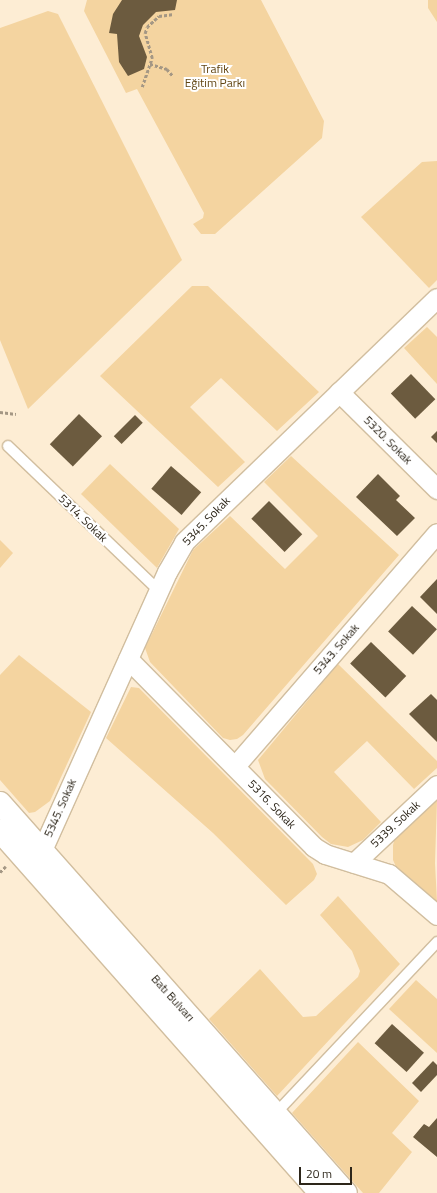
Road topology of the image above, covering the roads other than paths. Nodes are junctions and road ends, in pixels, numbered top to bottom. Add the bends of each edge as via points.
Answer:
1 (437, 298) edge
2 (339, 392) junction
3 (8, 446) dead end
4 (437, 489) edge
5 (436, 534) edge
6 (159, 591) junction
7 (128, 659) junction
8 (235, 766) junction
9 (437, 785) edge
10 (0, 803) edge
11 (0, 831) edge
12 (42, 850) junction
13 (354, 863) junction
14 (437, 915) edge
15 (437, 942) edge
16 (276, 1114) junction
17 (320, 1193) edge
18 (346, 1193) edge

1 - 2 street, 5345. Sokak
2 - 4 street, 5320. Sokak
2 - 6 street, 5345. Sokak via 197,528 175,555
3 - 6 lane, 5314. Sokak
5 - 8 street, 5343. Sokak
6 - 7 street, 5345. Sokak
7 - 8 street, 5316. Sokak
7 - 12 street, 5345. Sokak
8 - 13 street, 5316. Sokak via 314,846 325,854
9 - 13 street, 5339. Sokak
10 - 12 street, Batı Bulvarı
11 - 17 street, Batı Bulvarı
12 - 16 street, Batı Bulvarı
13 - 14 street, 5316. Sokak via 389,874
15 - 16 lane
16 - 18 street, Batı Bulvarı

